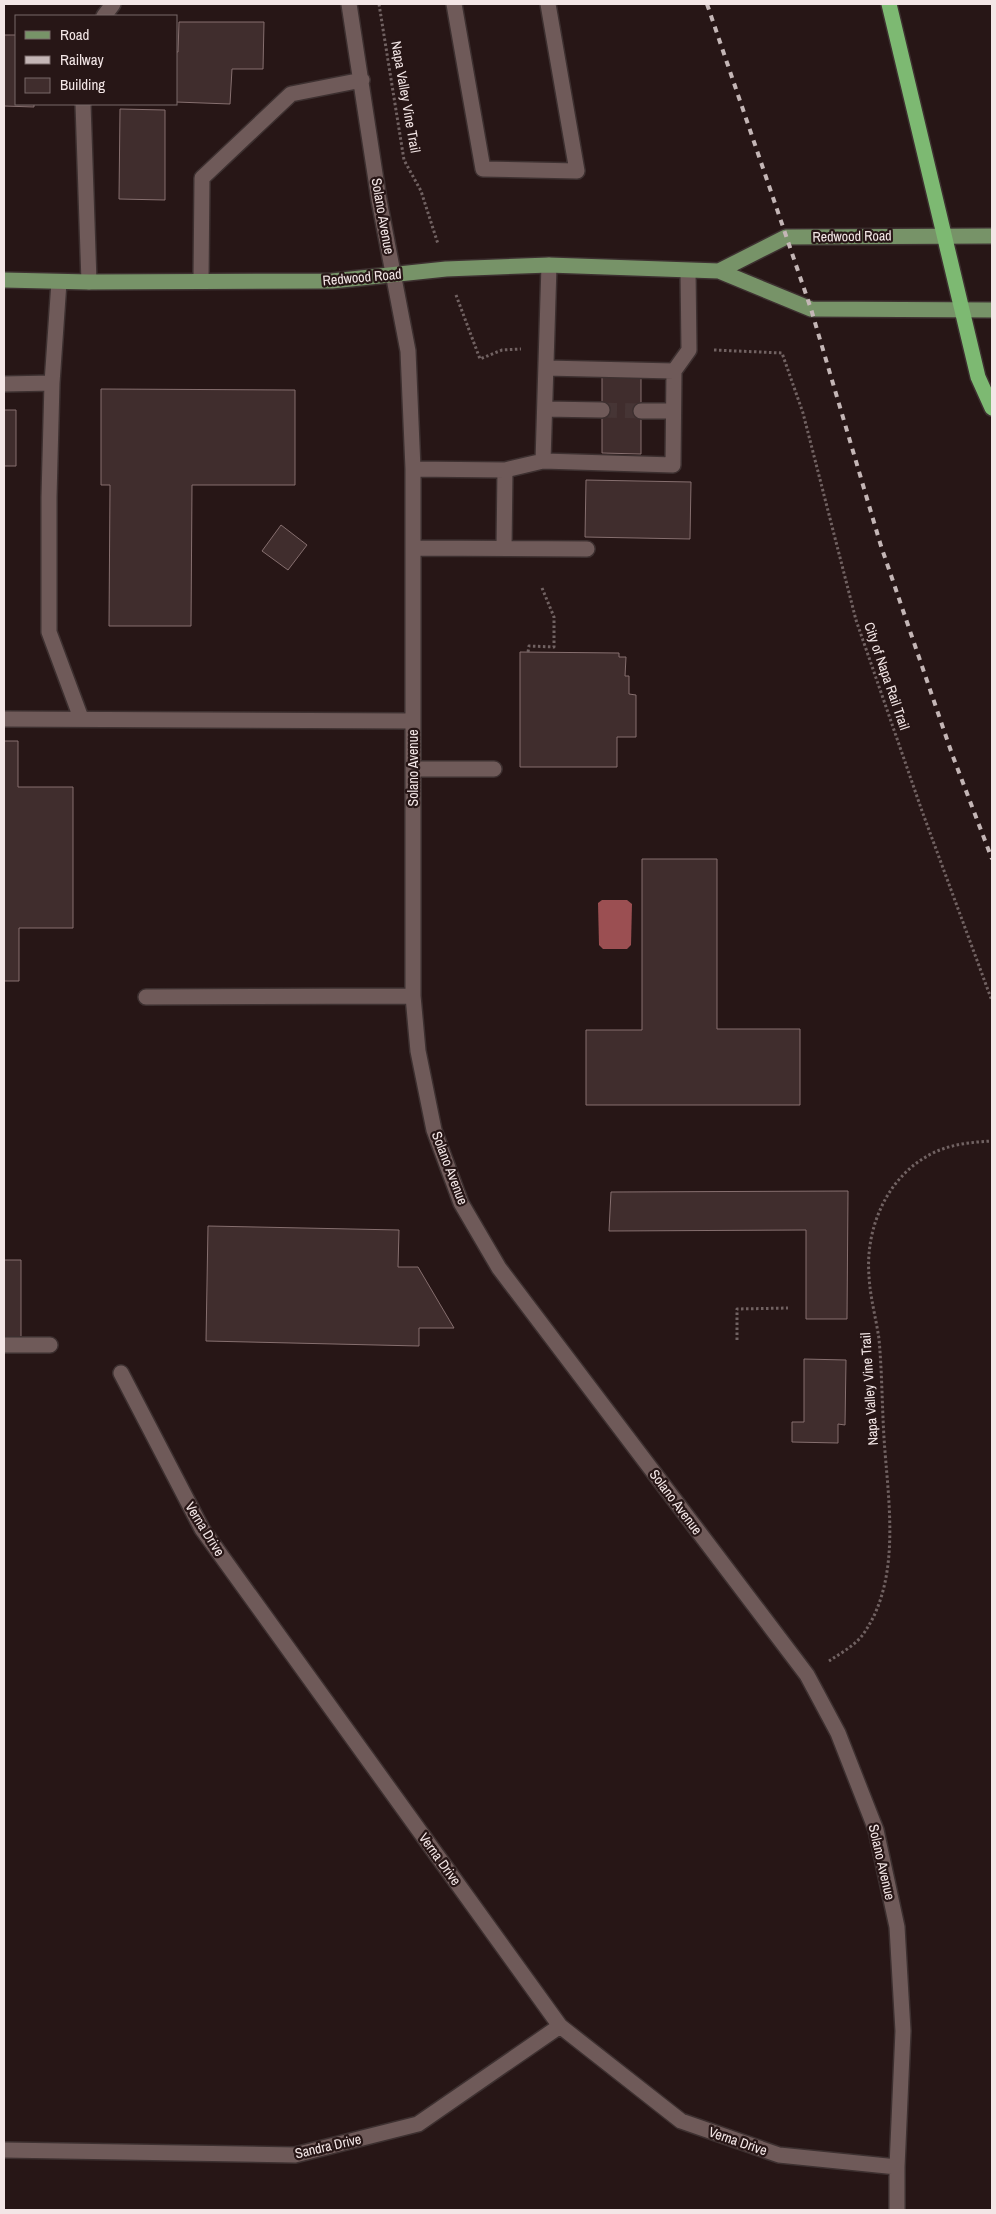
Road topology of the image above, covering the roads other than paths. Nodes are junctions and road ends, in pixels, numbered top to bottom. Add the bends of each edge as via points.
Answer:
1 (113, 4) edge
2 (349, 4) edge
3 (454, 4) edge
4 (548, 4) edge
5 (889, 4) edge
6 (105, 15) edge
7 (362, 80) junction
8 (82, 105) edge
9 (943, 235) junction
10 (992, 236) edge
11 (549, 265) junction
12 (688, 271) junction
13 (719, 271) junction
14 (392, 274) junction
15 (4, 280) edge
16 (201, 280) junction
17 (59, 282) junction
18 (89, 282) junction
19 (963, 309) junction
20 (992, 310) edge
21 (546, 368) junction
22 (674, 371) junction
23 (52, 383) junction
24 (4, 384) edge
25 (992, 408) edge
26 (545, 409) junction
27 (602, 410) tunnel mouth
28 (641, 411) tunnel mouth
29 (673, 411) junction
30 (544, 461) junction
31 (413, 469) junction
32 (505, 470) junction
33 (413, 548) junction
34 (504, 548) junction
35 (587, 549) dead end
36 (81, 718) junction
37 (4, 719) edge
38 (414, 721) junction
39 (413, 769) junction
40 (494, 769) dead end
41 (413, 996) junction
42 (146, 997) dead end
43 (4, 1345) edge
44 (50, 1345) dead end
45 (121, 1373) dead end
46 (560, 2026) junction
47 (4, 2150) edge
48 (897, 2167) junction
49 (897, 2210) edge

1 - 6 street
2 - 7 street, Solano Avenue
3 - 4 street via 483,169 576,171
5 - 9 highway
7 - 14 street, Solano Avenue
7 - 16 street via 291,94 202,178
8 - 18 street
9 - 10 main road, Redwood Road
9 - 13 main road, Redwood Road via 786,237
9 - 19 highway
11 - 12 main road, Redwood Road
11 - 14 main road, Redwood Road
11 - 21 street
12 - 13 main road, Redwood Road
12 - 22 street via 689,350
13 - 19 main road, Redwood Road via 811,309
14 - 16 main road, Redwood Road via 332,281
14 - 31 street, Solano Avenue via 408,350
15 - 17 main road, Redwood Road
16 - 18 main road, Redwood Road
17 - 18 main road, Redwood Road
17 - 23 street
19 - 20 main road, Redwood Road
19 - 25 highway via 978,378
21 - 22 street
21 - 26 street
22 - 29 street
23 - 24 street
23 - 36 street via 49,632
26 - 27 street
26 - 30 street
28 - 29 street
29 - 30 street via 673,465
30 - 32 street
31 - 32 street
31 - 33 street, Solano Avenue
32 - 34 street
33 - 34 street
33 - 38 street, Solano Avenue
34 - 35 street
36 - 37 street
36 - 38 street
38 - 39 street, Solano Avenue
39 - 40 street
39 - 41 street, Solano Avenue
41 - 42 street
41 - 48 street, Solano Avenue via 418,1051 434,1130 461,1203 499,1268 807,1674 838,1733 876,1830 896,1927 903,2031
43 - 44 street
45 - 46 street, Verna Drive via 202,1529
46 - 47 street, Sandra Drive via 418,2124 295,2155
46 - 48 street, Verna Drive via 681,2121 779,2156
48 - 49 street, Solano Avenue

